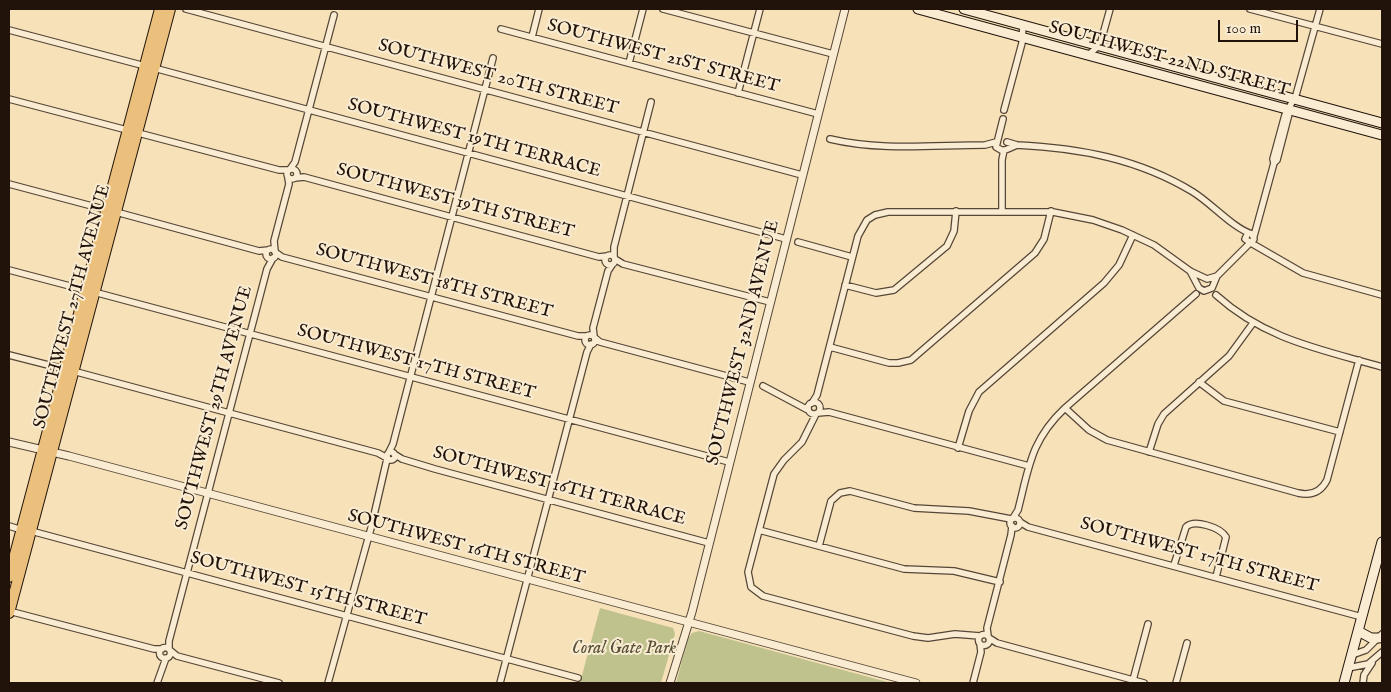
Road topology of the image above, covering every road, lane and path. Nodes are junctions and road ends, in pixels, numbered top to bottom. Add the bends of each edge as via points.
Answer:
1 (160, 9) edge
2 (186, 9) edge
3 (539, 9) edge
4 (643, 9) edge
5 (663, 9) edge
6 (760, 9) edge
7 (845, 9) edge
8 (918, 9) edge
9 (1110, 9) edge
10 (1250, 9) edge
11 (1320, 9) edge
12 (968, 10) edge
13 (168, 12) edge
14 (334, 15) dead end
15 (966, 22) junction
16 (1023, 24) junction
17 (1315, 26) junction
18 (501, 29) dead end
19 (9, 30) edge
20 (753, 33) junction
21 (532, 37) junction
22 (1024, 37) junction
23 (1382, 44) edge
24 (1100, 45) junction
25 (325, 47) junction
26 (833, 54) junction
27 (1088, 55) junction
28 (493, 58) dead end
29 (629, 63) junction
30 (149, 67) junction
31 (484, 90) junction
32 (738, 92) junction
33 (9, 99) edge
34 (1294, 99) junction
35 (652, 102) dead end
36 (308, 110) junction
37 (1004, 110) dead end
38 (1290, 110) junction
39 (818, 114) junction
40 (1003, 119) dead end
41 (1382, 124) edge
42 (132, 130) junction
43 (643, 132) junction
44 (1382, 135) edge
45 (830, 139) dead end
46 (1001, 145) junction
47 (468, 153) junction
48 (292, 175) junction
49 (802, 175) junction
50 (9, 184) edge
51 (627, 196) junction
52 (111, 211) junction
53 (956, 211) junction
54 (1002, 211) junction
55 (1051, 211) junction
56 (451, 217) junction
57 (1133, 235) junction
58 (1250, 238) junction
59 (786, 239) junction
60 (798, 242) dead end
61 (271, 254) junction
62 (852, 257) junction
63 (610, 260) junction
64 (9, 270) edge
65 (1190, 271) junction
66 (1216, 276) junction
67 (845, 284) junction
68 (89, 287) junction
69 (1196, 294) dead end
70 (1216, 295) dead end
71 (1382, 295) edge
72 (430, 297) junction
73 (770, 302) junction
74 (1253, 323) junction
75 (250, 334) junction
76 (591, 340) junction
77 (830, 347) junction
78 (9, 354) edge
79 (1359, 360) junction
80 (1382, 367) edge
81 (69, 370) junction
82 (410, 377) junction
83 (749, 382) junction
84 (1200, 382) junction
85 (764, 386) dead end
86 (817, 395) junction
87 (797, 402) junction
88 (811, 403) junction
89 (819, 405) junction
90 (1065, 408) junction
91 (809, 411) junction
92 (229, 412) junction
93 (829, 412) junction
94 (817, 413) junction
95 (570, 420) junction
96 (810, 424) junction
97 (1340, 432) junction
98 (9, 442) edge
99 (958, 448) junction
100 (47, 451) junction
101 (1149, 452) junction
102 (390, 456) junction
103 (729, 462) junction
104 (1029, 466) junction
105 (208, 494) junction
106 (549, 499) junction
107 (1015, 523) junction
108 (9, 526) edge
109 (26, 530) junction
110 (759, 530) junction
111 (368, 537) junction
112 (1382, 542) edge
113 (709, 543) junction
114 (819, 546) junction
115 (1174, 566) junction
116 (187, 573) junction
117 (9, 577) edge
118 (1216, 577) junction
119 (528, 580) junction
120 (1000, 582) junction
121 (9, 612) edge
122 (346, 616) junction
123 (1362, 616) junction
124 (688, 622) junction
125 (1148, 624) dead end
126 (1358, 631) junction
127 (1380, 636) edge
128 (984, 640) junction
129 (1187, 643) dead end
130 (1382, 652) edge
131 (165, 653) junction
132 (1352, 655) junction
133 (506, 659) junction
134 (1373, 661) junction
135 (1348, 668) junction
136 (578, 678) dead end
137 (1133, 680) junction
138 (157, 683) edge
139 (279, 683) edge
140 (328, 683) edge
141 (500, 683) edge
142 (670, 683) edge
143 (916, 683) edge
144 (973, 683) edge
145 (1144, 683) edge
146 (1176, 683) edge
147 (1344, 683) edge
148 (1363, 683) edge

1 - 30 highway, SOUTHWEST 27TH AVENUE
2 - 25 street, SOUTHWEST 20TH STREET
3 - 21 street
4 - 29 street
5 - 20 street
6 - 20 street
7 - 26 street, SOUTHWEST 32ND AVENUE
8 - 15 main road, SOUTHWEST 22ND STREET
9 - 24 street
10 - 17 street
11 - 17 street
12 - 15 main road
12 - 16 main road, SOUTHWEST 22ND STREET
13 - 30 highway, SOUTHWEST 27TH AVENUE
14 - 25 street, SOUTHWEST 29TH AVENUE
15 - 22 main road, SOUTHWEST 22ND STREET
16 - 22 street
16 - 24 main road, SOUTHWEST 22ND STREET
17 - 23 street
17 - 34 street
18 - 21 street, SOUTHWEST 21ST STREET
19 - 30 street, SOUTHWEST 19TH TERRACE
20 - 26 street
20 - 32 street
21 - 29 street, SOUTHWEST 21ST STREET
22 - 27 main road, SOUTHWEST 22ND STREET
22 - 37 street
24 - 27 street
24 - 34 main road, SOUTHWEST 22ND STREET
25 - 31 street, SOUTHWEST 20TH STREET
25 - 36 street, SOUTHWEST 29TH AVENUE
26 - 39 street, SOUTHWEST 32ND AVENUE
27 - 38 main road, SOUTHWEST 22ND STREET
28 - 31 street
29 - 32 street, SOUTHWEST 21ST STREET
30 - 36 street, SOUTHWEST 19TH TERRACE
30 - 42 highway, SOUTHWEST 27TH AVENUE
31 - 43 street, SOUTHWEST 20TH STREET
31 - 47 street
32 - 39 street, SOUTHWEST 21ST STREET
33 - 42 street, SOUTHWEST 19TH STREET
34 - 38 street
34 - 41 main road, SOUTHWEST 22ND STREET
35 - 43 street
36 - 47 street, SOUTHWEST 19TH TERRACE
36 - 48 street, SOUTHWEST 29TH AVENUE
38 - 44 main road, SOUTHWEST 22ND STREET
38 - 58 street via 1285,115 1257,223
39 - 49 street, SOUTHWEST 32ND AVENUE
40 - 46 street
42 - 48 street, SOUTHWEST 19TH STREET
42 - 52 highway, SOUTHWEST 27TH AVENUE
43 - 49 street, SOUTHWEST 20TH STREET
43 - 51 street
45 - 46 street via 882,146
46 - 54 street
46 - 58 street via 1080,150 1139,166 1193,192
47 - 51 street, SOUTHWEST 19TH TERRACE
47 - 56 street
48 - 56 street, SOUTHWEST 19TH STREET
48 - 61 street, SOUTHWEST 29TH AVENUE
49 - 59 street, SOUTHWEST 32ND AVENUE
50 - 52 street
51 - 59 street, SOUTHWEST 19TH TERRACE
51 - 63 street
52 - 61 street
52 - 68 highway, SOUTHWEST 27TH AVENUE
53 - 54 street
53 - 62 street via 892,212 871,217 860,230
53 - 67 street via 954,231 947,246 894,290 876,293
54 - 55 street
55 - 57 street via 1093,220
55 - 77 street via 1044,239 1035,253 918,354 903,363 889,363
56 - 63 street, SOUTHWEST 19TH STREET
56 - 72 street
57 - 65 street via 1161,249
57 - 99 street via 1108,280 979,392 969,410
58 - 66 street
58 - 71 street via 1260,248 1303,273
59 - 73 street, SOUTHWEST 32ND AVENUE
60 - 62 street
61 - 72 street, SOUTHWEST 18TH STREET
61 - 75 street, SOUTHWEST 29TH AVENUE
62 - 67 street
63 - 73 street
63 - 76 street
64 - 68 street, SOUTHWEST 17TH STREET
65 - 66 street via 1207,279
65 - 66 street via 1199,288 1206,291 1212,288
67 - 77 street
68 - 75 street, SOUTHWEST 17TH STREET
68 - 81 highway, SOUTHWEST 27TH AVENUE
68 - 81 highway, SOUTHWEST 27TH AVENUE via 92,302
69 - 90 street
70 - 74 street
72 - 76 street, SOUTHWEST 18TH STREET
72 - 82 street
73 - 83 street, SOUTHWEST 32ND AVENUE
74 - 79 street via 1294,343
74 - 84 street via 1233,352
75 - 82 street, SOUTHWEST 17TH STREET
75 - 92 street, SOUTHWEST 29TH AVENUE
76 - 83 street, SOUTHWEST 18TH STREET
76 - 95 street
77 - 86 street
78 - 81 street, SOUTHWEST 16TH TERRACE
79 - 80 street
79 - 97 street
81 - 92 street, SOUTHWEST 16TH TERRACE
81 - 100 highway, SOUTHWEST 27TH AVENUE
82 - 95 street, SOUTHWEST 17TH STREET
82 - 102 street
83 - 103 street, SOUTHWEST 32ND AVENUE
84 - 97 street via 1224,401
84 - 101 street via 1161,417
85 - 87 street
86 - 88 street
86 - 89 street
87 - 88 street
87 - 91 street
88 - 89 street
88 - 91 street
89 - 93 street
89 - 94 street
90 - 101 street via 1099,437
90 - 104 street via 1040,436
91 - 94 street
91 - 96 street
92 - 102 street, SOUTHWEST 16TH TERRACE
92 - 105 street, SOUTHWEST 29TH AVENUE
93 - 94 street
93 - 99 street
94 - 96 street
95 - 103 street, SOUTHWEST 17TH STREET
95 - 106 street
96 - 110 street via 802,442 774,474
97 - 101 street via 1327,480 1318,492 1307,494
98 - 100 street, SOUTHWEST 16TH STREET
99 - 104 street
100 - 105 street, SOUTHWEST 16TH STREET
100 - 109 highway, SOUTHWEST 27TH AVENUE
102 - 106 street, SOUTHWEST 16TH TERRACE
102 - 111 street
103 - 113 street, SOUTHWEST 32ND AVENUE
104 - 107 street
105 - 111 street, SOUTHWEST 16TH STREET
105 - 116 street, SOUTHWEST 29TH AVENUE
106 - 113 street, SOUTHWEST 16TH TERRACE
106 - 119 street
107 - 114 street, SOUTHWEST 17TH STREET via 969,511 914,508 854,492 840,493 830,504
107 - 115 street, SOUTHWEST 17TH STREET
107 - 120 street
108 - 109 street, SOUTHWEST 15TH STREET
109 - 116 street, SOUTHWEST 15TH STREET
109 - 117 highway, SOUTHWEST 27TH AVENUE
109 - 121 highway, SOUTHWEST 27TH AVENUE
110 - 114 street
110 - 128 street via 748,572 750,585 763,596 914,636 928,638 955,634
111 - 119 street, SOUTHWEST 16TH STREET
111 - 122 street
112 - 123 main road
113 - 124 street, SOUTHWEST 32ND AVENUE
114 - 120 street via 904,569 960,571
115 - 118 street, SOUTHWEST 17TH STREET
115 - 118 street via 1185,528 1195,523 1224,534 1226,543
116 - 122 street, SOUTHWEST 15TH STREET
116 - 131 street, SOUTHWEST 29TH AVENUE
118 - 123 street, SOUTHWEST 17TH STREET
119 - 124 street, SOUTHWEST 16TH STREET
119 - 133 street
120 - 128 street
121 - 131 street
122 - 133 street, SOUTHWEST 15TH STREET
122 - 140 street
123 - 126 main road
124 - 142 street, SOUTHWEST 32ND AVENUE
124 - 143 street, SOUTHWEST 16TH STREET
125 - 137 street
126 - 127 main road via 1371,638
126 - 132 main road
127 - 132 street via 1366,650
128 - 137 street
128 - 144 street
129 - 146 street
130 - 134 street
131 - 138 street
131 - 139 street
132 - 135 main road
133 - 136 street, SOUTHWEST 15TH STREET
133 - 141 street
134 - 135 street
134 - 148 street
135 - 147 main road
137 - 145 street

